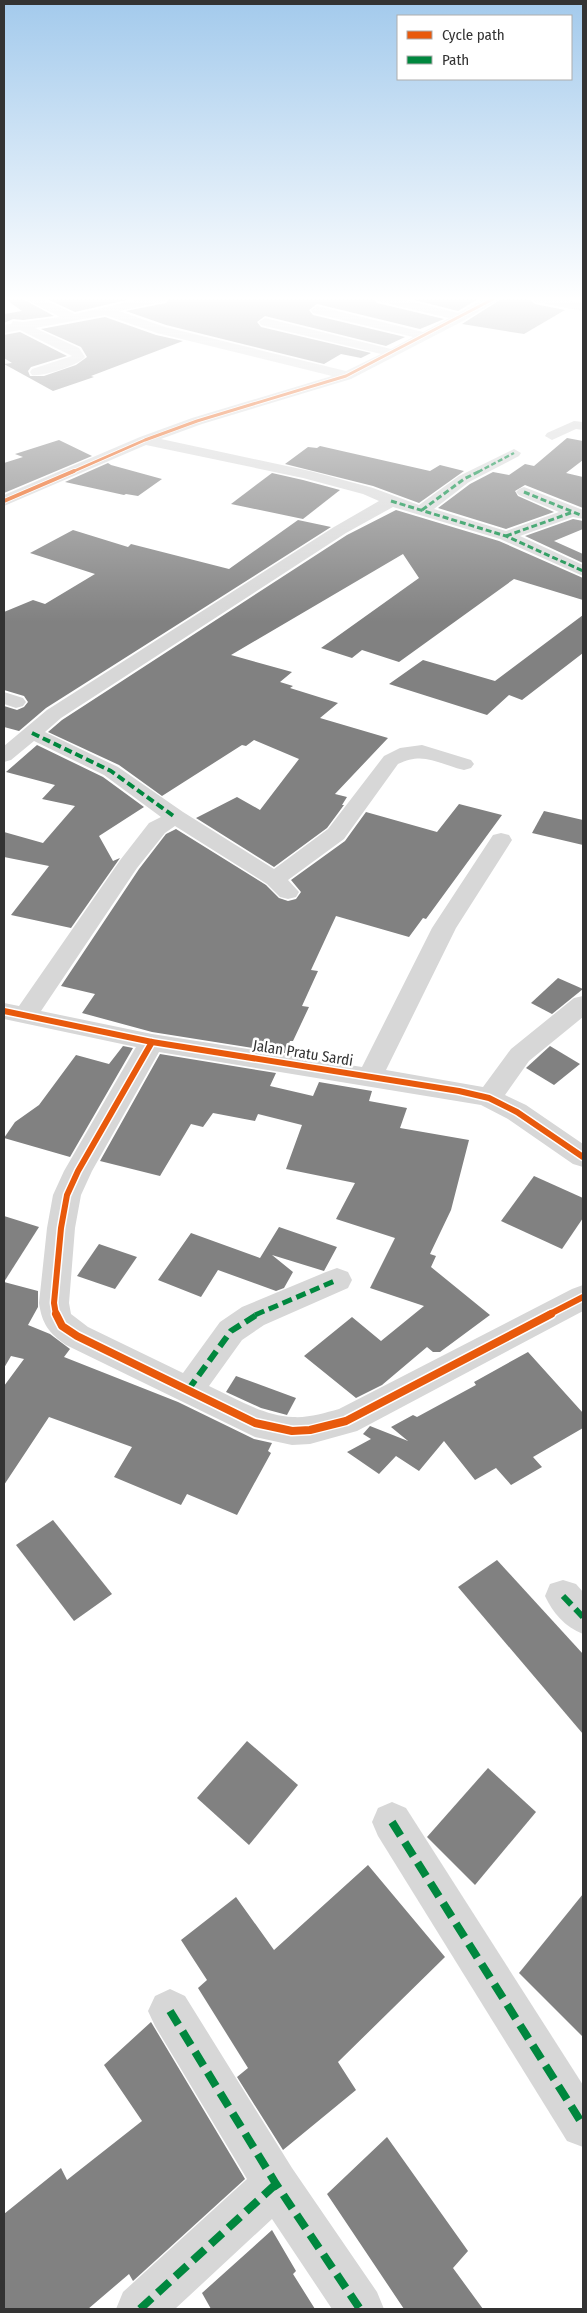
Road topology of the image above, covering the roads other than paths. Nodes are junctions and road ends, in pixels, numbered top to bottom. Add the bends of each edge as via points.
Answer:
1 (247, 406) edge
2 (583, 426) edge
3 (552, 436) dead end
4 (145, 440) junction
5 (514, 453) dead end
6 (524, 492) dead end
7 (4, 501) edge
8 (391, 501) junction
9 (422, 510) junction
10 (578, 514) edge
11 (506, 536) junction
12 (583, 571) edge
13 (32, 733) junction
14 (4, 756) edge
15 (464, 764) dead end
16 (175, 817) junction
17 (500, 840) dead end
18 (583, 1004) edge
19 (15, 1014) edge
20 (152, 1042) junction
21 (370, 1077) junction
22 (489, 1098) junction
23 (583, 1157) edge
24 (337, 1280) dead end
25 (583, 1297) edge
26 (188, 1390) junction
27 (392, 1822) dead end
28 (170, 2011) dead end
29 (583, 2125) edge
30 (276, 2184) junction
31 (140, 2309) edge
32 (360, 2309) edge

1 - 4 street
2 - 3 street via 574,425
4 - 7 street
4 - 8 street via 306,474 368,491
5 - 9 street via 464,479
6 - 10 street
8 - 9 street
8 - 13 street via 340,530 103,682 54,714
9 - 11 street
10 - 11 street
11 - 12 street
13 - 14 street
13 - 16 street via 111,771
15 - 16 street via 422,751 407,752 391,760 336,834 282,885
16 - 19 street via 158,828
17 - 21 street via 444,928
18 - 22 street via 520,1056
19 - 20 street, Jalan Pratu Sardi
20 - 21 street, Jalan Pratu Sardi
20 - 26 street via 67,1196 54,1303 62,1326 77,1336
21 - 22 street, Jalan Pratu Sardi
22 - 23 street, Jalan Pratu Sardi via 517,1112
24 - 26 street via 253,1316 231,1331
25 - 26 street via 346,1420 324,1427 292,1431 275,1429 255,1423
27 - 29 street
28 - 30 street
30 - 31 street
30 - 32 street

